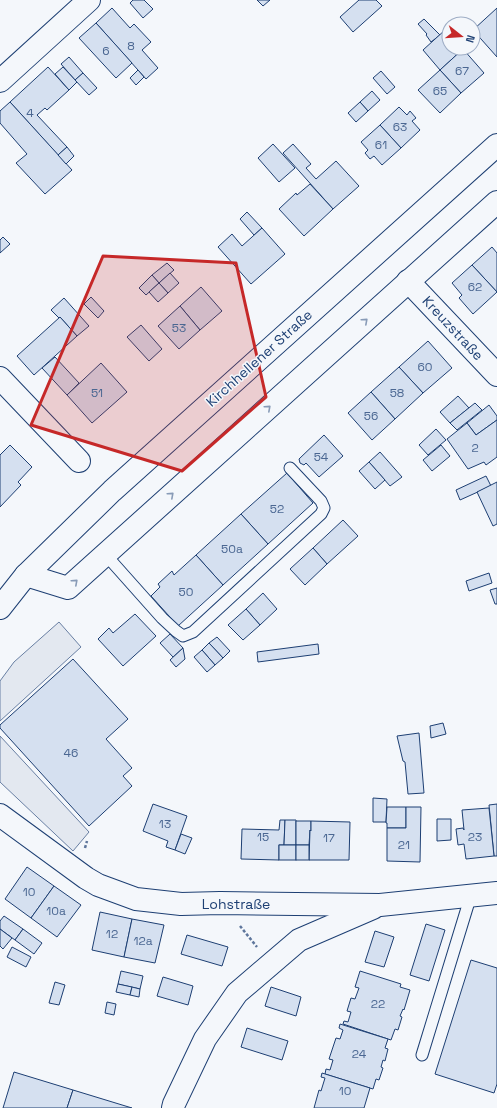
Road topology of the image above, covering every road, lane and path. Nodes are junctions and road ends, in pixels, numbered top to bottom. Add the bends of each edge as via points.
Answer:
1 (89, 0) edge
2 (0, 81) edge
3 (497, 145) edge
4 (497, 202) edge
5 (408, 281) junction
6 (497, 375) edge
7 (0, 378) edge
8 (79, 461) dead end
9 (290, 468) dead end
10 (105, 554) junction
11 (26, 575) junction
12 (0, 608) edge
13 (0, 815) edge
14 (497, 893) edge
15 (471, 896) junction
16 (220, 903) junction
17 (380, 905) junction
18 (271, 964) junction
19 (422, 1055) dead end
20 (173, 1108) edge

1 - 2 street
3 - 11 street, Kirchhellener Straße via 118,485
4 - 5 street
5 - 6 street, Kreuzstraße
10 -> 5 street
7 - 8 street
9 - 10 lane via 321,501 324,508 321,514 193,632 183,636 176,631
11 -> 10 street via 68,588
11 - 12 street, Kirchhellener Straße
13 - 16 street, Lohstraße via 98,885 136,899 181,904
14 - 15 street, Lohstraße
15 - 17 street, Lohstraße
15 - 19 lane
16 - 17 street, Lohstraße
16 - 18 path
17 - 18 street via 299,940
18 - 20 street via 237,993 205,1039

